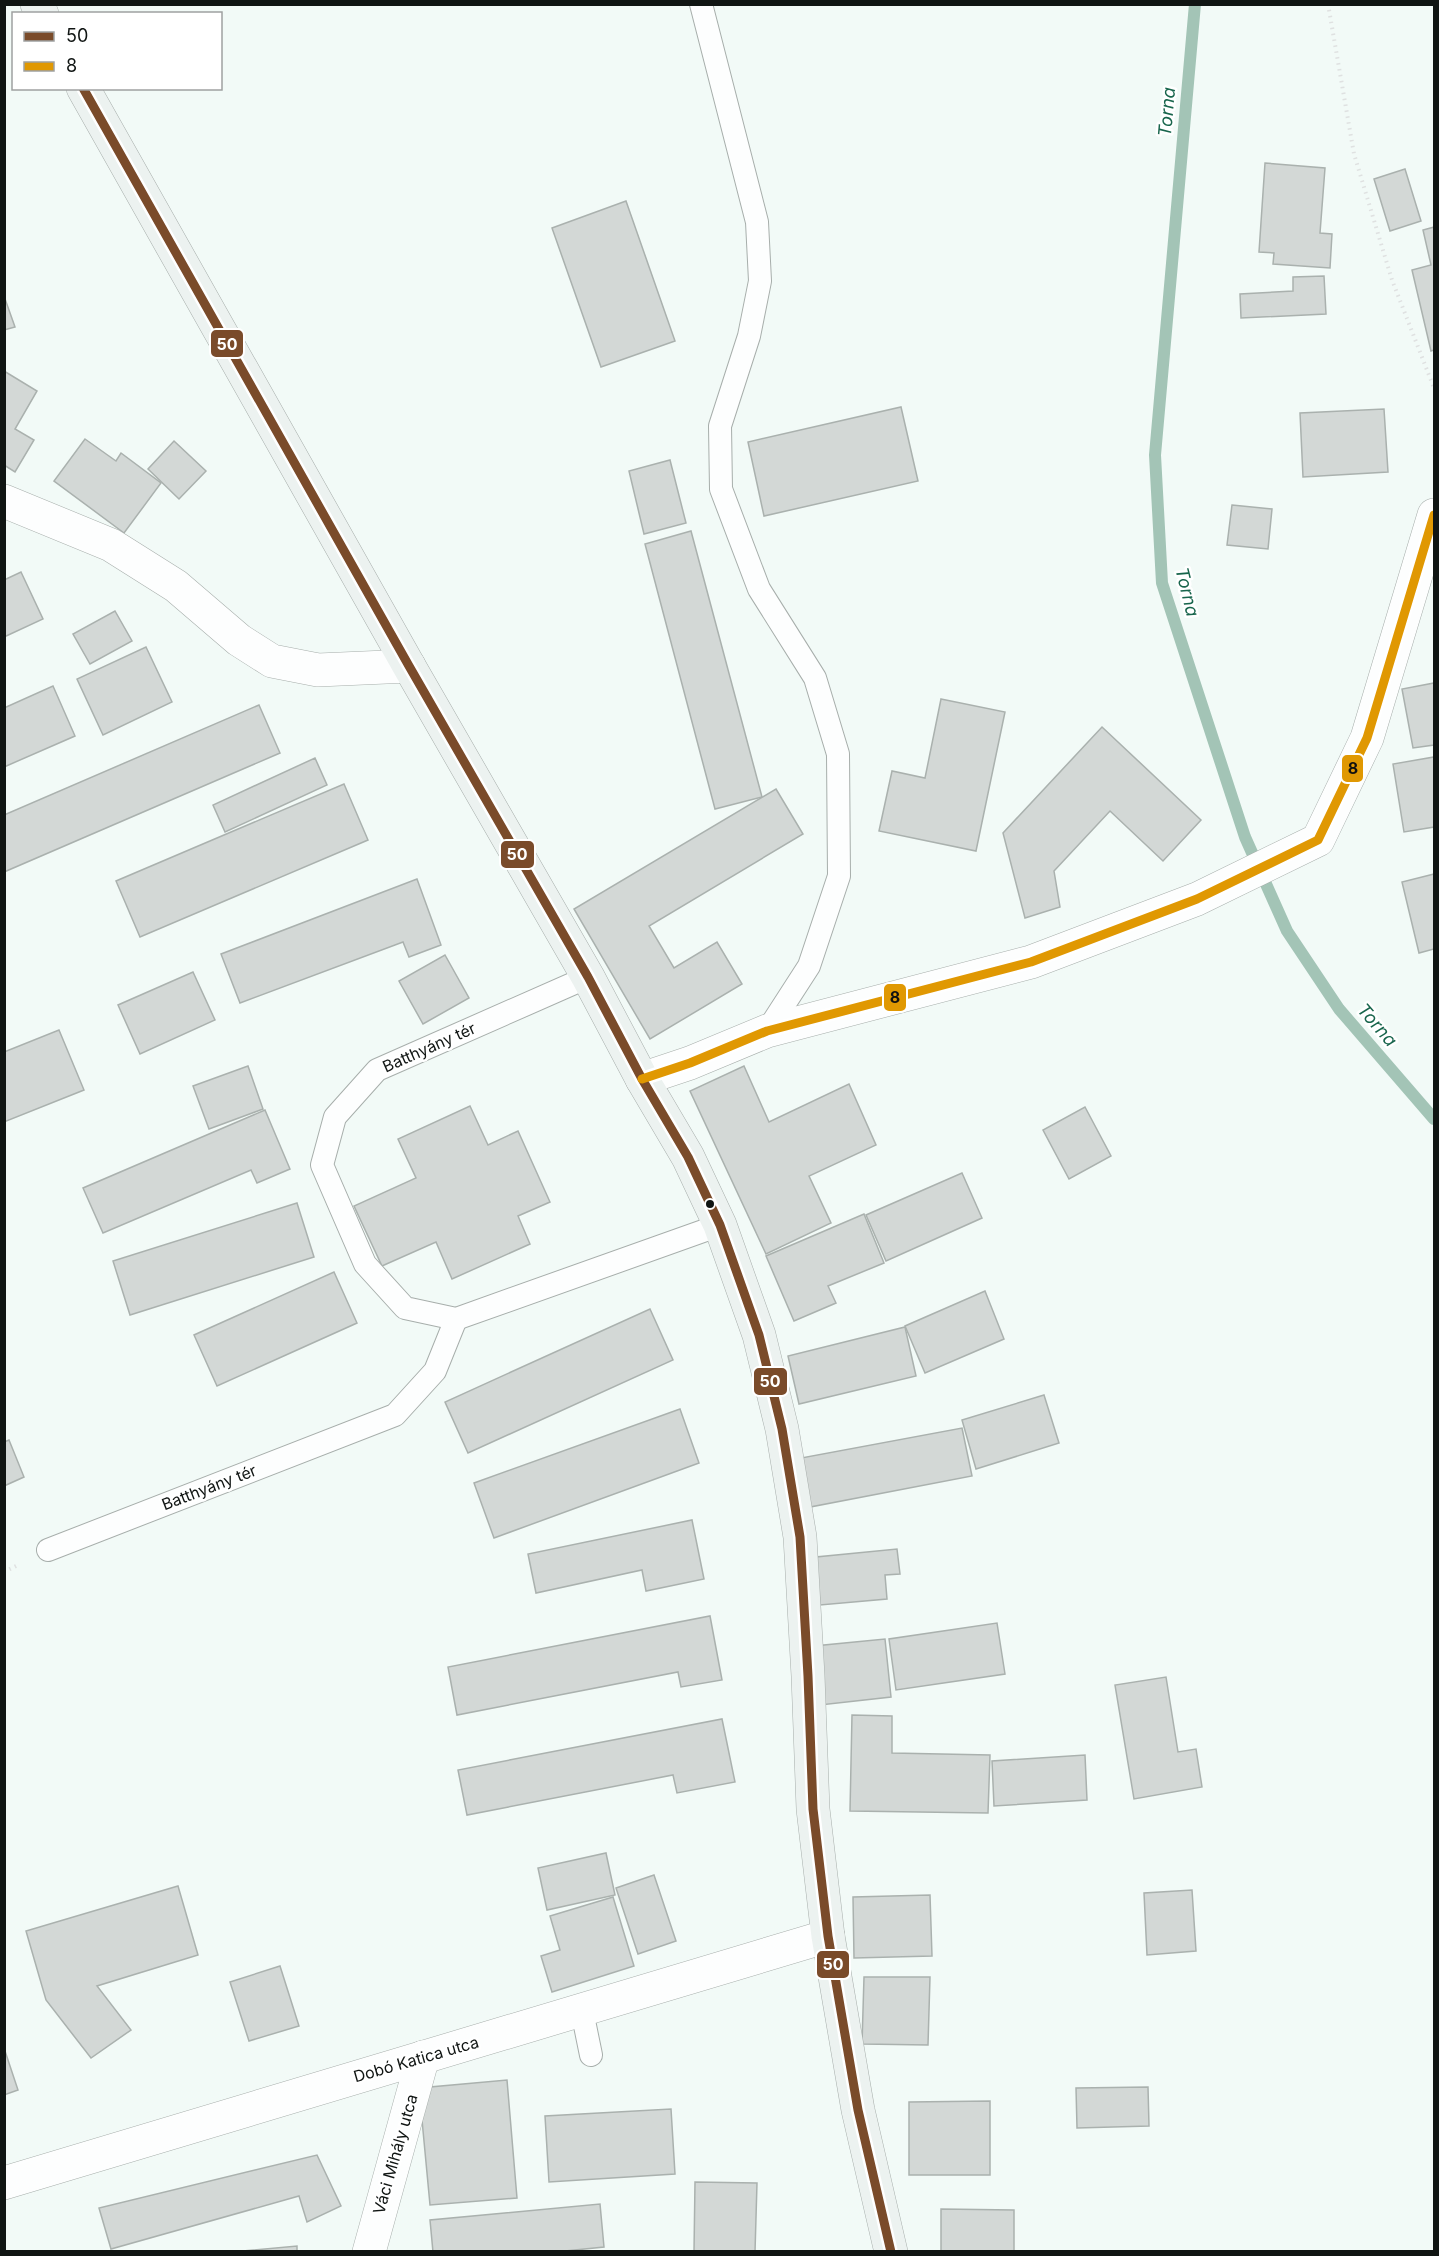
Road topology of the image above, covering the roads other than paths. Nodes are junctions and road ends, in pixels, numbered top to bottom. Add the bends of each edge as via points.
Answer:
1 (701, 4) edge
2 (84, 90) edge
3 (4, 501) edge
4 (1434, 515) edge
5 (409, 666) junction
6 (588, 977) junction
7 (766, 1031) junction
8 (642, 1079) junction
9 (720, 1225) junction
10 (456, 1319) junction
11 (48, 1550) dead end
12 (828, 1936) junction
13 (582, 2011) junction
14 (591, 2055) dead end
15 (423, 2057) junction
16 (4, 2183) edge
17 (369, 2252) edge
18 (891, 2252) edge

1 - 7 lane via 757,222 760,281 749,336 720,426 721,489 759,588 814,678 838,754 839,876 809,966
2 - 5 main road
3 - 5 street via 111,545 176,586 239,640 272,661 318,670
4 - 7 street via 1367,738 1318,840 1197,899 1031,962
5 - 6 main road
6 - 8 main road
6 - 10 lane, Batthyány tér via 377,1070 335,1117 322,1165 365,1264 405,1308
7 - 8 street
8 - 9 main road via 688,1157
9 - 10 lane
9 - 12 main road via 759,1335 782,1430 800,1538 813,1809
10 - 11 lane, Batthyány tér via 435,1371 395,1416
12 - 13 street, Dobó Katica utca
12 - 18 main road via 858,2110
13 - 14 lane
13 - 15 street, Dobó Katica utca
15 - 16 street, Dobó Katica utca
15 - 17 street, Váci Mihály utca

